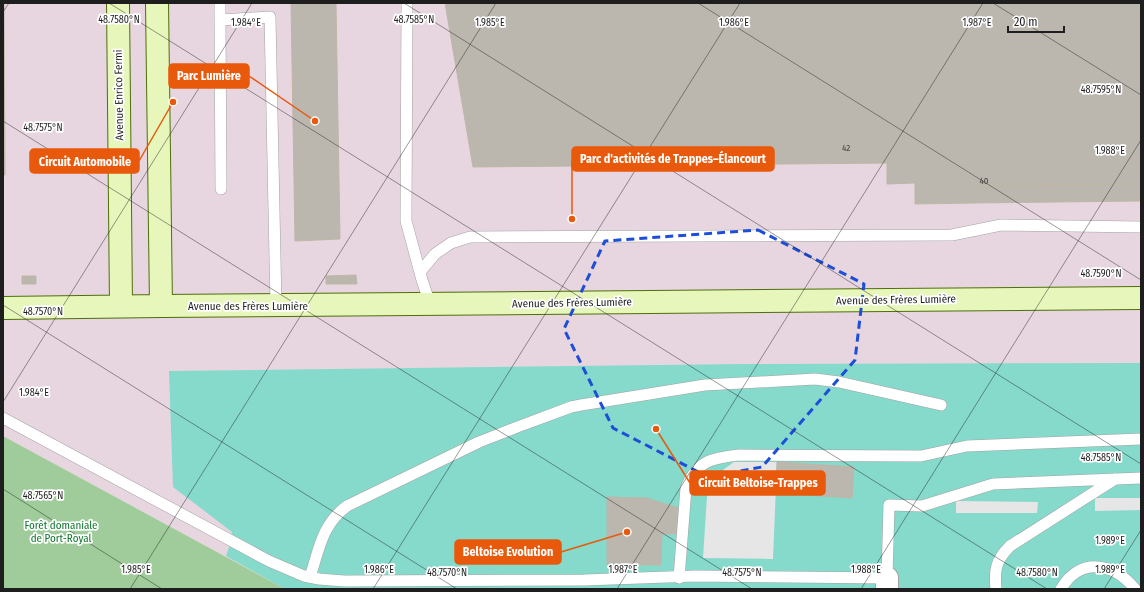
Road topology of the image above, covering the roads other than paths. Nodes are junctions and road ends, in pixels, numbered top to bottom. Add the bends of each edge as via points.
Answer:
1 (118, 3) edge
2 (157, 3) edge
3 (220, 3) edge
4 (407, 3) edge
5 (220, 20) junction
6 (221, 189) dead end
7 (1141, 227) edge
8 (420, 272) junction
9 (1141, 298) edge
10 (430, 304) junction
11 (120, 306) junction
12 (161, 306) junction
13 (276, 306) junction
14 (3, 308) edge
15 (941, 405) dead end
16 (3, 418) edge
17 (1141, 439) edge
18 (1141, 478) edge
19 (1116, 479) junction
20 (310, 577) junction
21 (678, 578) junction
22 (887, 584) edge
23 (996, 589) edge
24 (1061, 589) edge
25 (1135, 589) edge

1 - 11 street, Avenue Enrico Fermi
2 - 12 street
3 - 5 lane
4 - 8 lane via 406,221
5 - 6 lane
5 - 13 lane via 270,17
7 - 8 lane via 1001,225 952,235 470,237 450,243 435,254
8 - 10 lane
9 - 10 street, Avenue des Frères Lumière
10 - 13 street, Avenue des Frères Lumière
11 - 12 street, Avenue des Frères Lumière
11 - 14 street, Avenue des Frères Lumière
12 - 13 street, Avenue des Frères Lumière
15 - 20 lane via 840,382 815,379 705,385 571,407 479,442 347,506 326,528
16 - 20 lane via 269,561
17 - 21 lane via 968,446 921,456 720,457 704,463 691,475 686,488
18 - 19 lane
19 - 22 lane via 993,484 922,506 889,505
19 - 23 lane via 1010,546 996,566
20 - 21 lane via 344,581
21 - 22 lane via 703,576
24 - 25 lane via 1079,571 1095,567 1106,568 1119,574

